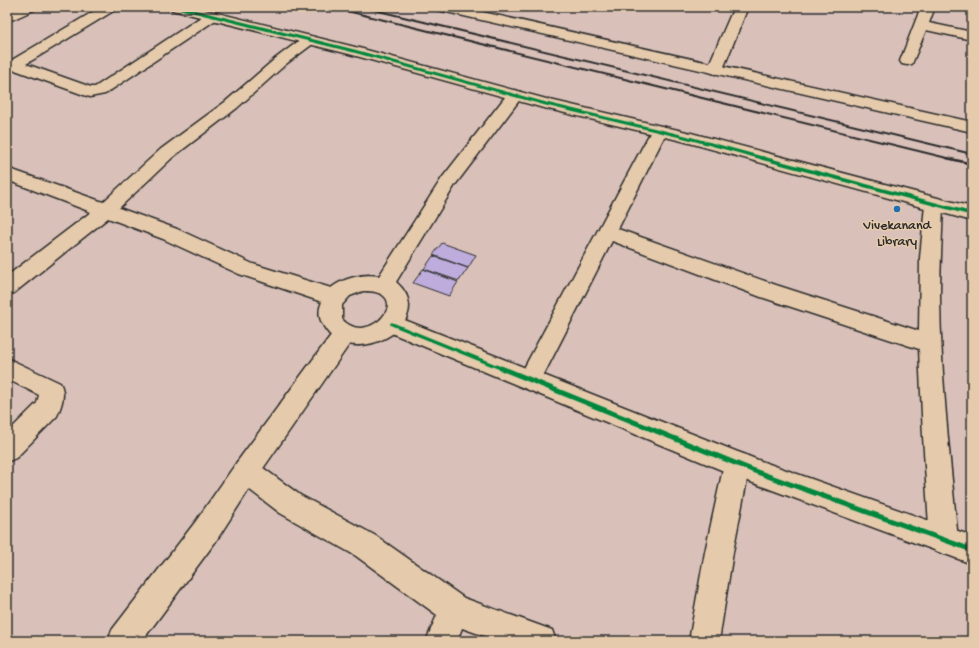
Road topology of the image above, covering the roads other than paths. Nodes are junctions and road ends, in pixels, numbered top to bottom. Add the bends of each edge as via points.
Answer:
1 (30, 7) edge
2 (110, 7) edge
3 (177, 7) edge
4 (442, 7) edge
5 (741, 7) edge
6 (928, 7) edge
7 (212, 16) junction
8 (7, 18) edge
9 (921, 25) junction
10 (972, 36) edge
11 (309, 40) junction
12 (907, 61) dead end
13 (10, 67) edge
14 (715, 69) junction
15 (515, 95) junction
16 (972, 127) edge
17 (659, 131) junction
18 (7, 174) edge
19 (934, 205) junction
20 (105, 211) junction
21 (972, 214) edge
22 (607, 232) junction
23 (384, 285) junction
24 (7, 287) edge
25 (335, 298) junction
26 (392, 324) junction
27 (345, 333) junction
28 (931, 344) junction
29 (7, 368) edge
30 (530, 379) junction
31 (7, 450) edge
32 (737, 464) junction
33 (246, 471) junction
34 (944, 540) junction
35 (972, 550) edge
36 (454, 610) junction
37 (123, 641) edge
38 (441, 641) edge
39 (541, 641) edge
40 (704, 641) edge

1 - 8 street
2 - 13 street
3 - 7 street
4 - 14 street
5 - 14 street
6 - 9 street
7 - 11 street
7 - 13 street via 99,91 90,92
9 - 10 street
9 - 12 street
11 - 15 street
11 - 20 street via 167,154
14 - 16 street
15 - 17 street
15 - 23 street via 448,182
17 - 19 street
17 - 22 street
18 - 20 street
19 - 21 street
19 - 28 street via 930,265
20 - 24 street
20 - 25 street via 170,234 246,269
22 - 28 street via 696,267
22 - 30 street
23 - 25 street via 374,283 352,286
23 - 26 street via 392,290 399,306
25 - 27 street via 330,307 330,316 333,324
26 - 27 street via 372,335
26 - 30 street
27 - 33 street
28 - 34 street via 934,428
29 - 31 street via 52,390 48,408
30 - 32 street
32 - 34 street
32 - 40 street
33 - 36 street via 290,504 366,546
33 - 37 street via 206,531
34 - 35 street
36 - 38 street
36 - 39 street

